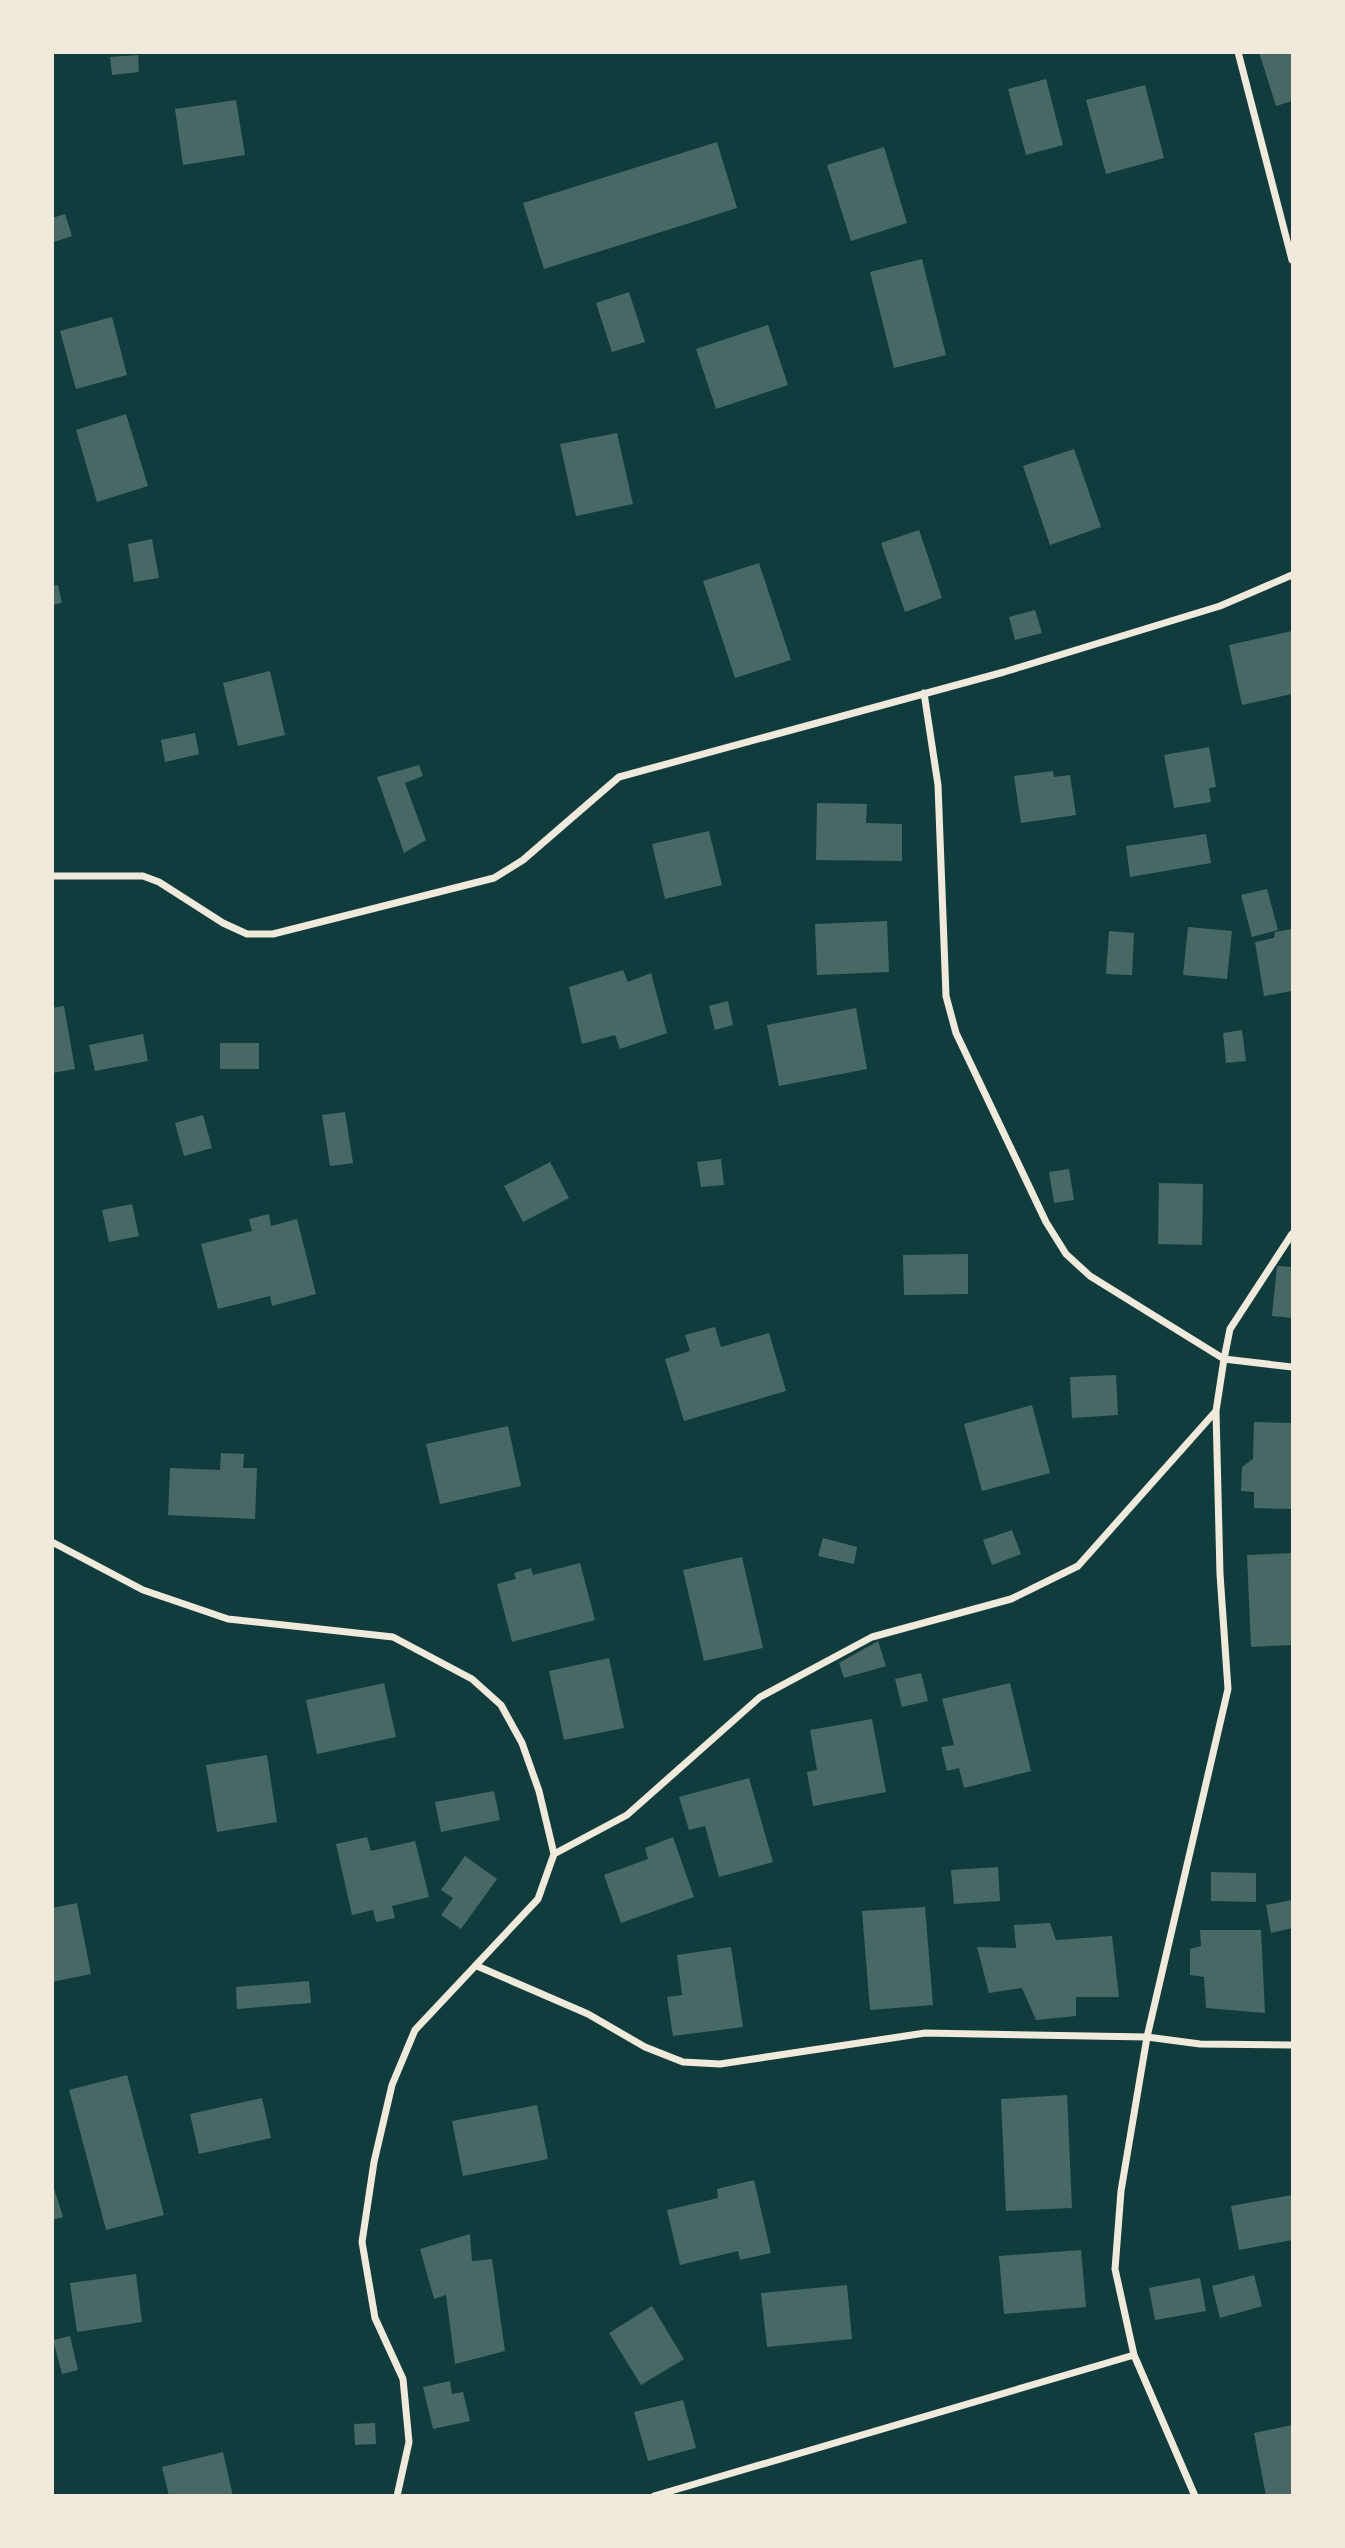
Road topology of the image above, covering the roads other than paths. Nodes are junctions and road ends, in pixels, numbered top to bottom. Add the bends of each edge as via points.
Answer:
1 (1238, 52) edge
2 (1293, 260) edge
3 (1293, 575) edge
4 (924, 693) junction
5 (52, 876) edge
6 (1293, 1234) edge
7 (1224, 1359) junction
8 (1293, 1367) edge
9 (1216, 1411) junction
10 (52, 1542) edge
11 (554, 1854) junction
12 (477, 1966) junction
13 (1147, 2037) junction
14 (1293, 2045) edge
15 (1134, 2355) junction
16 (397, 2496) edge
17 (654, 2496) edge
18 (1195, 2496) edge

1 - 2 street
3 - 4 street via 1220,606
4 - 5 street via 619,777 523,860 494,878 273,934 247,934 143,876
4 - 7 street via 938,785 946,996 956,1032 1066,1254 1090,1276
6 - 7 street via 1230,1329
7 - 8 street
7 - 9 street
9 - 11 street via 1078,1566 1011,1599 872,1637 760,1697 627,1815
9 - 13 street via 1228,1689
10 - 11 street via 143,1590 228,1619 393,1637 472,1679 501,1705 522,1743
11 - 12 street via 538,1899
12 - 13 street via 589,2014 645,2047 683,2062 720,2064 925,2033
12 - 16 street via 415,2030 391,2085 370,2189 362,2242 375,2318 402,2379 407,2429
13 - 14 street
13 - 15 street via 1121,2191 1115,2269
15 - 17 street
15 - 18 street

